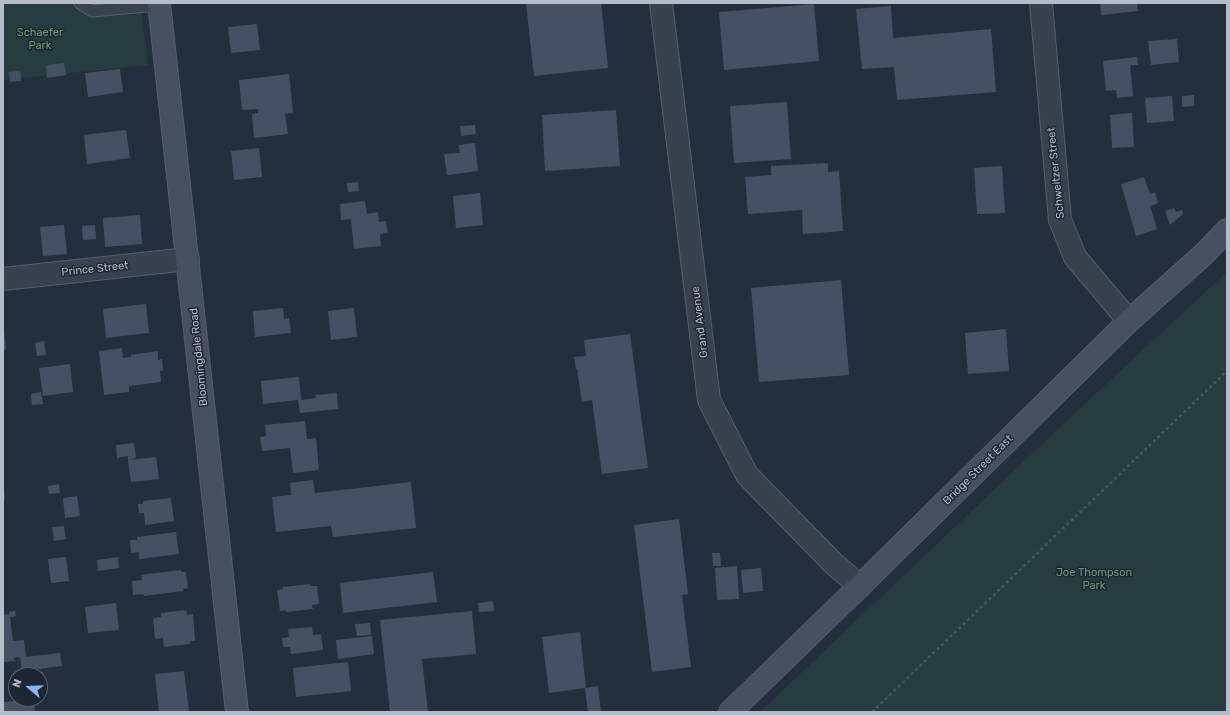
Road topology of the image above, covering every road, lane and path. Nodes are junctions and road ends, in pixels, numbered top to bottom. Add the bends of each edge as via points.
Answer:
1 (80, 3) edge
2 (661, 3) edge
3 (1041, 3) edge
4 (159, 4) edge
5 (1227, 230) edge
6 (188, 259) junction
7 (3, 279) edge
8 (1129, 321) junction
9 (1227, 371) edge
10 (860, 586) junction
11 (238, 712) edge
12 (730, 712) edge
13 (872, 712) edge

1 - 4 lane via 92,11
2 - 10 street, Grand Avenue via 709,400 747,475 834,564
3 - 8 street, Schweitzer Street via 1060,220 1075,256
4 - 6 main road, Bloomingdale Road
5 - 8 main road, Bridge Street East via 1204,255
6 - 7 street, Prince Street
6 - 11 main road, Bloomingdale Road
8 - 10 main road, Bridge Street East
9 - 13 path
10 - 12 main road, Bridge Street East

